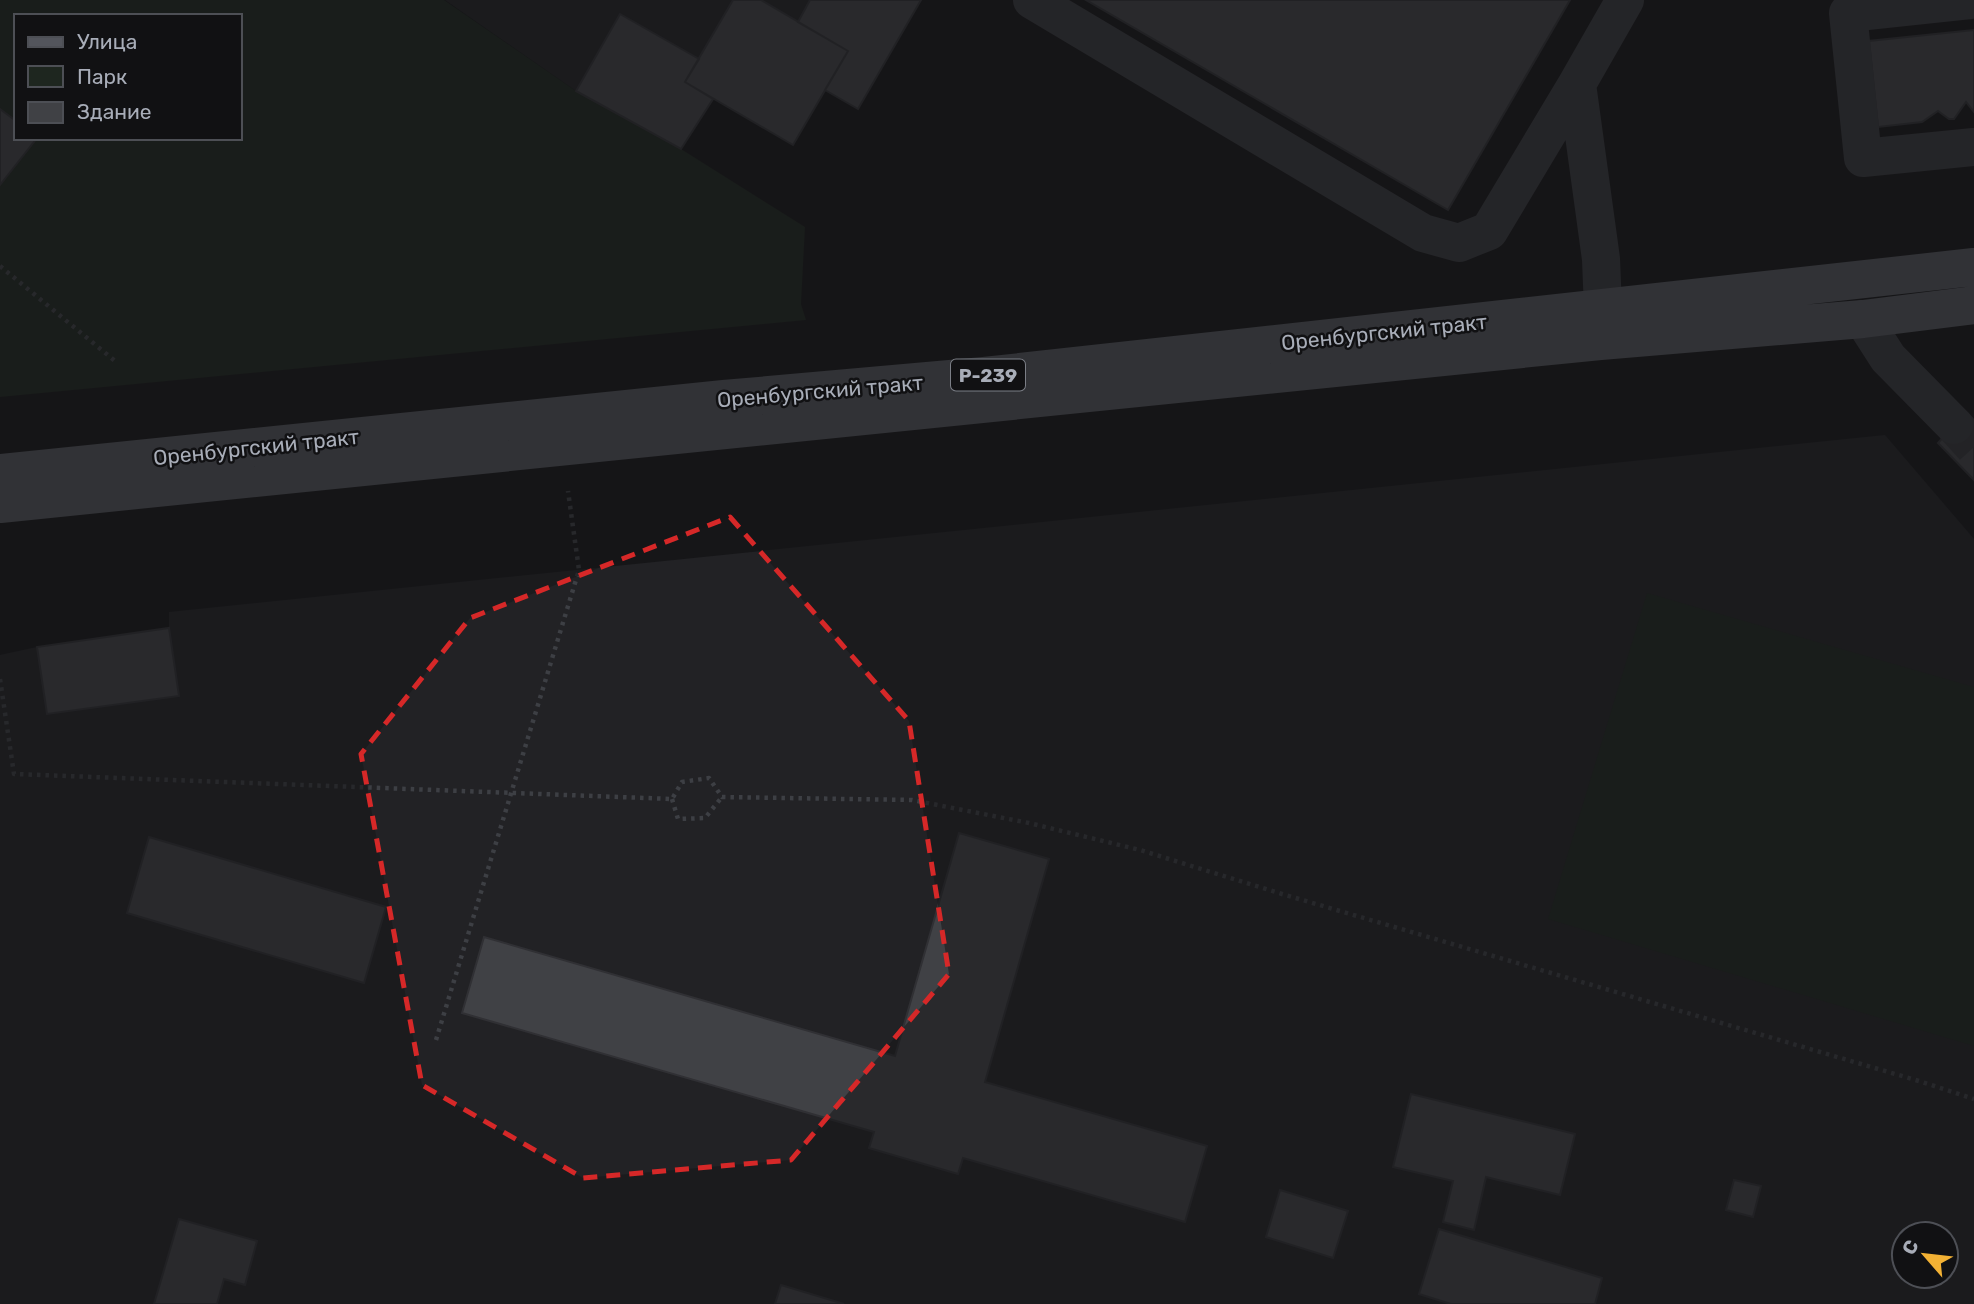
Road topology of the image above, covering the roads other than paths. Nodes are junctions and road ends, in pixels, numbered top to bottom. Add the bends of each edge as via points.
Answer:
1 (1032, 0) edge
2 (1625, 0) edge
3 (1970, 0) edge
4 (1577, 84) junction
5 (1974, 146) edge
6 (1974, 267) edge
7 (1974, 305) edge
8 (1603, 309) junction
9 (1863, 319) junction
10 (1955, 425) tunnel mouth
11 (0, 473) edge
12 (0, 504) edge

1 - 4 lane via 1423,233 1459,243 1489,231
2 - 4 lane
3 - 5 lane via 1849,13 1863,158
4 - 8 lane via 1601,259
6 - 8 main road, Оренбургский тракт / Р-239
7 - 9 main road, Оренбургский тракт / Р-239
8 - 11 main road, Оренбургский тракт / Р-239
9 - 10 lane via 1888,358
9 - 12 main road, Оренбургский тракт / Р-239 via 1600,341

